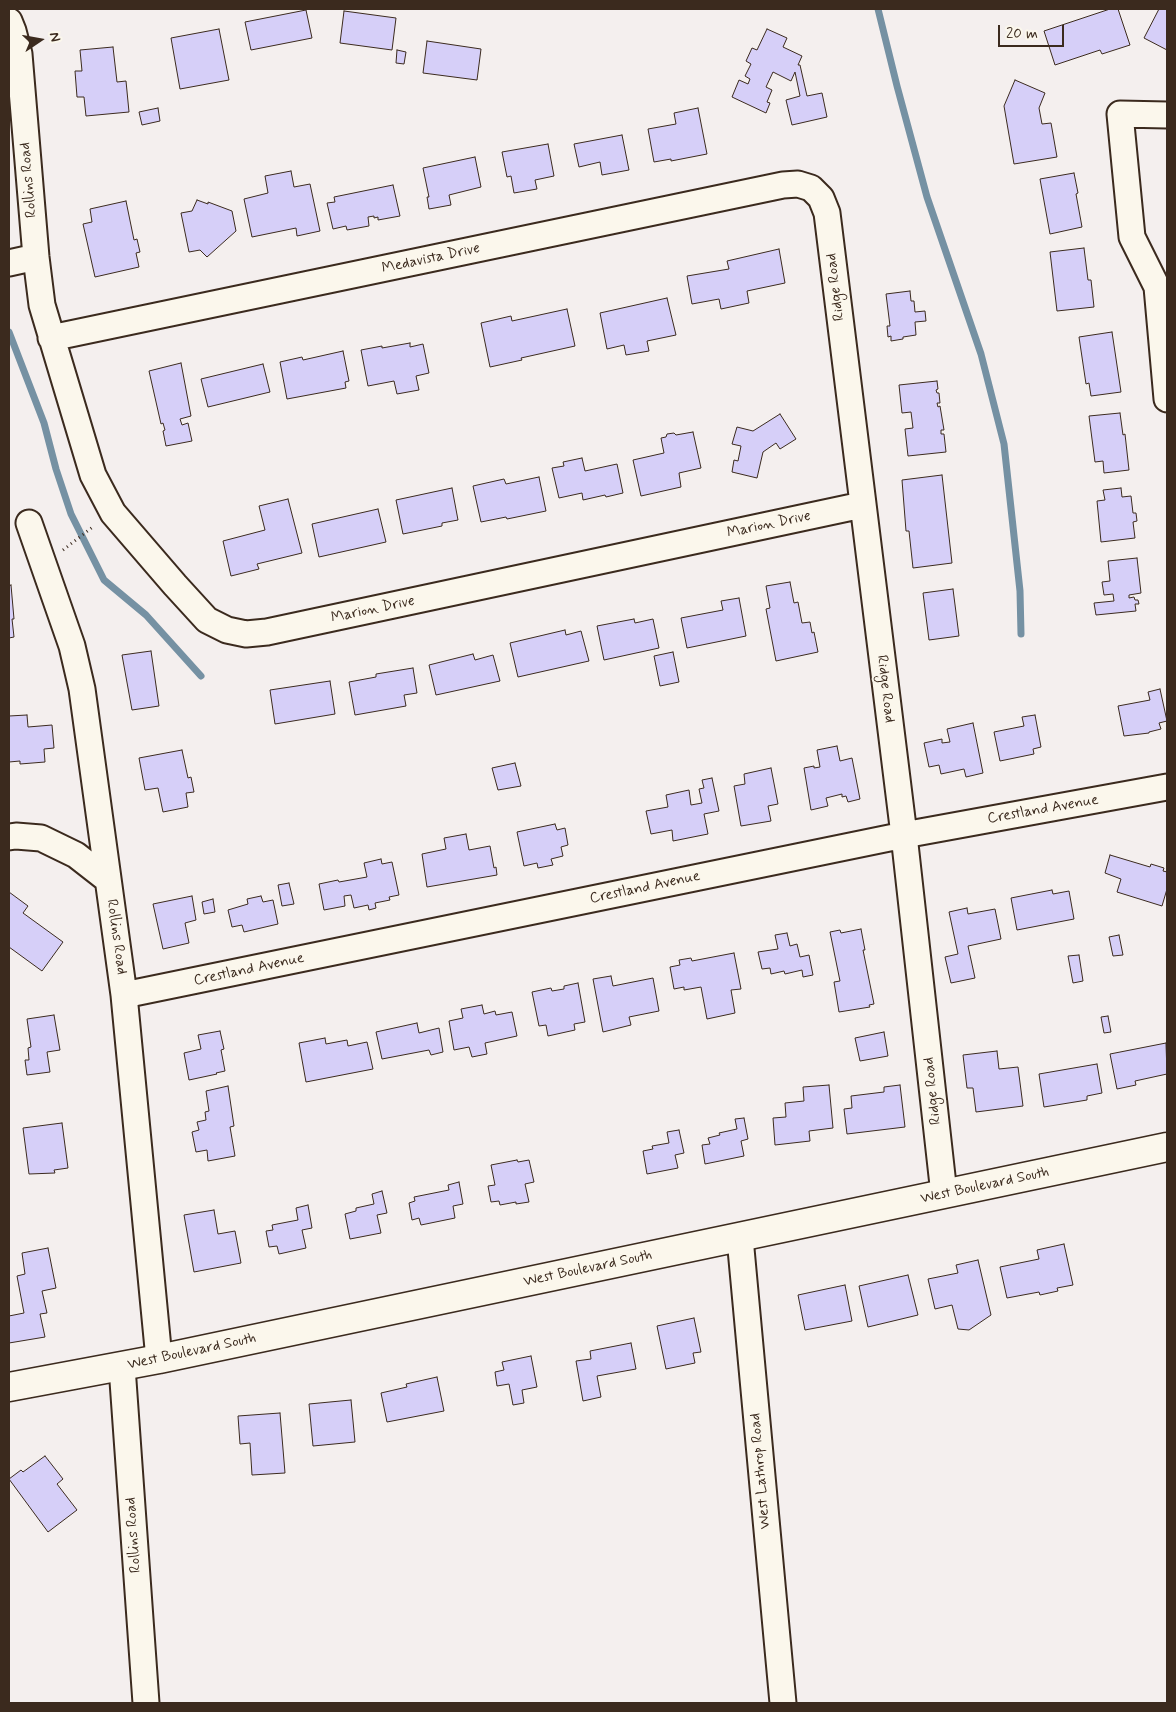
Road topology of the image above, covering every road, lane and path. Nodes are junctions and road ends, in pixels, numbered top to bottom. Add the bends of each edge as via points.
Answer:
1 (9, 21) edge
2 (1167, 115) edge
3 (811, 188) joint
4 (36, 257) junction
5 (9, 263) edge
6 (51, 338) junction
7 (1167, 399) edge
8 (862, 505) junction
9 (113, 513) junction
10 (29, 523) dead end
11 (43, 566) junction
12 (1167, 787) edge
13 (904, 836) junction
14 (9, 837) edge
15 (108, 880) junction
16 (124, 995) junction
17 (1167, 1147) edge
18 (944, 1194) junction
19 (740, 1238) junction
20 (159, 1359) junction
21 (122, 1367) junction
22 (9, 1387) edge
23 (146, 1703) edge
24 (783, 1703) edge

1 - 4 street, Rollins Road via 19,54
2 - 7 street via 1120,114 1132,237 1157,287
3 - 6 street, Medavista Drive via 798,184 783,185
3 - 8 street, Ridge Road via 821,198 827,214
4 - 5 street
4 - 6 street, Rollins Road via 42,305
6 - 9 street, Marion Drive via 93,475
8 - 9 street, Marion Drive via 246,634 207,620
8 - 13 street, Ridge Road
9 - 11 path
10 - 11 street, Rollins Road
11 - 15 street, Rollins Road via 72,646 82,689
12 - 13 street, Crestland Avenue
13 - 16 street, Crestland Avenue
13 - 18 street, Ridge Road
14 - 15 street via 41,838 76,855
15 - 16 street, Rollins Road
16 - 20 street, Rollins Road
17 - 18 main road, West Boulevard South
18 - 19 main road, West Boulevard South
19 - 20 main road, West Boulevard South
19 - 24 street, West Lathrop Road
20 - 21 main road, West Boulevard South
21 - 22 main road, West Boulevard South
21 - 23 street, Rollins Road

